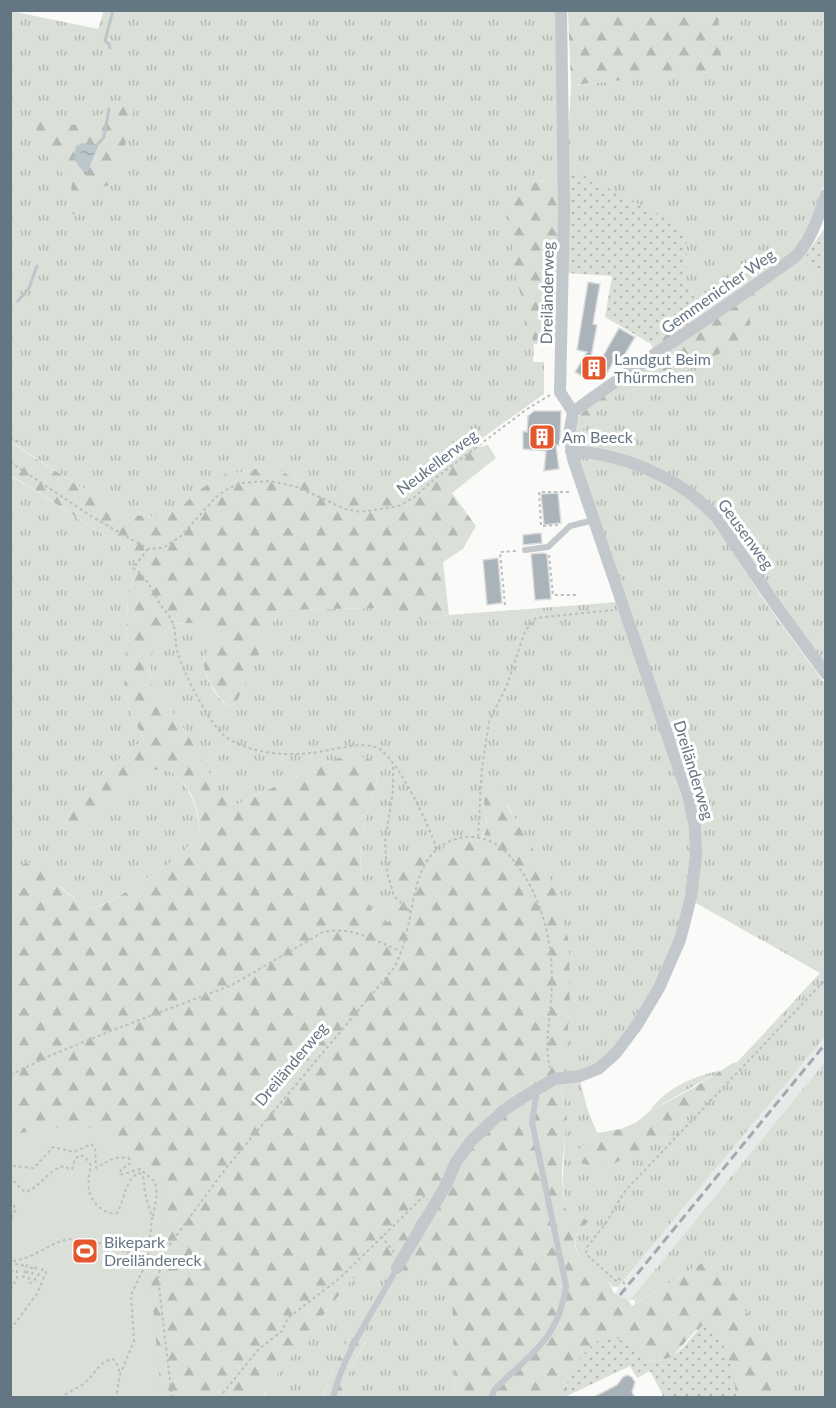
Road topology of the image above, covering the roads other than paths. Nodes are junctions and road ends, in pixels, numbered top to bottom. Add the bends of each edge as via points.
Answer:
1 (561, 10) edge
2 (825, 195) edge
3 (573, 412) junction
4 (571, 451) junction
5 (594, 520) junction
6 (525, 550) road end
7 (825, 674) edge
8 (537, 1089) junction
9 (398, 1268) joint
10 (333, 1398) edge
11 (491, 1398) edge

1 - 3 street, Dreiländerweg via 564,211 560,392
2 - 3 street, Gemmenicher Weg via 806,246 796,256
3 - 4 street, Dreiländerweg
4 - 5 street, Dreiländerweg
4 - 7 street, Geusenweg via 610,457 651,471 706,506
5 - 6 lane via 570,526 548,547
5 - 8 street, Dreiländerweg via 688,796 696,856 680,940 637,1025 598,1069 554,1079
8 - 9 street via 503,1111 471,1142
8 - 11 lane via 532,1122 566,1286 563,1305 541,1346 495,1389
9 - 10 lane via 347,1359

